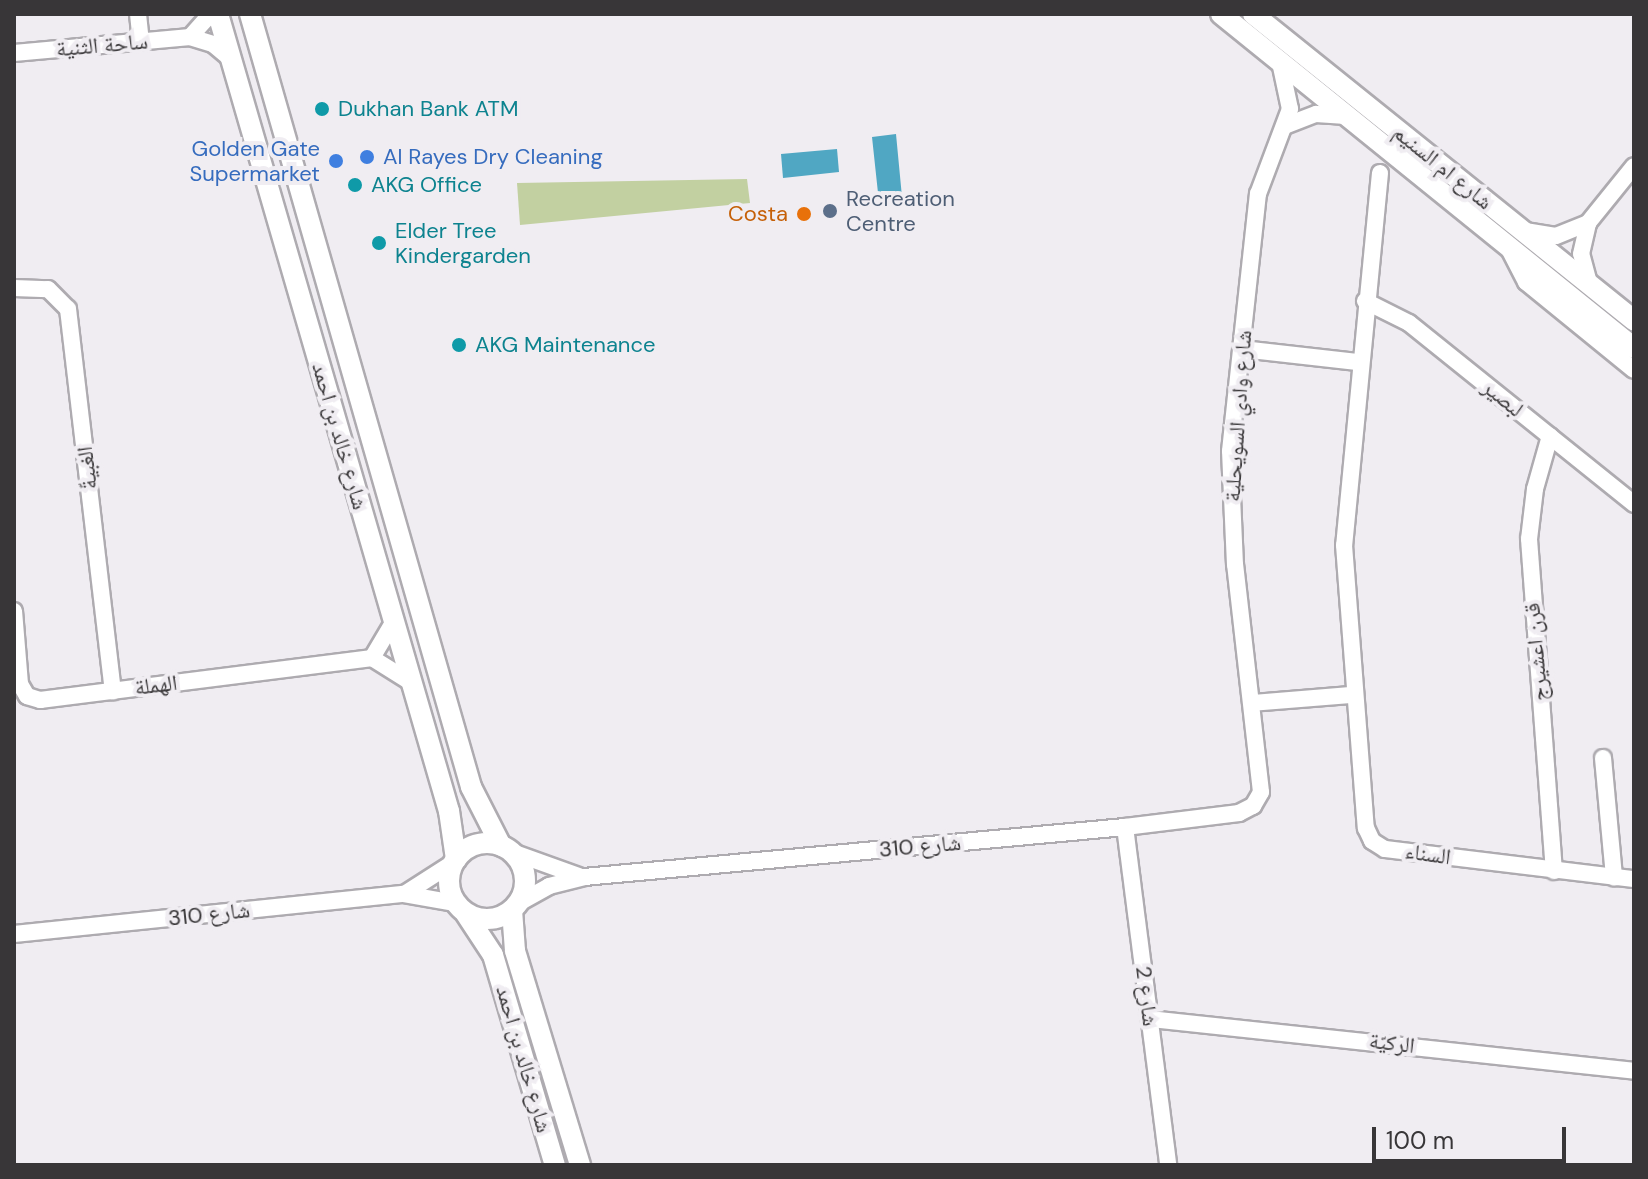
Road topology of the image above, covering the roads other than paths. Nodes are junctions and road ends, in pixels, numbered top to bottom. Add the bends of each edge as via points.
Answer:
1 (138, 14) edge
2 (211, 14) edge
3 (218, 14) edge
4 (250, 14) edge
5 (1221, 14) edge
6 (1253, 14) edge
7 (190, 37) junction
8 (141, 41) junction
9 (14, 53) edge
10 (231, 59) junction
11 (1280, 62) junction
12 (1348, 116) junction
13 (1287, 125) junction
14 (1634, 166) edge
15 (1380, 173) dead end
16 (1588, 223) junction
17 (1523, 231) junction
18 (1507, 245) junction
19 (1589, 283) junction
20 (14, 288) edge
21 (1365, 301) junction
22 (1634, 320) edge
23 (1634, 348) edge
24 (1242, 349) junction
25 (1357, 362) junction
26 (1634, 370) edge
27 (1550, 436) junction
28 (1634, 504) edge
29 (14, 611) edge
30 (394, 621) junction
31 (372, 658) junction
32 (413, 683) junction
33 (113, 691) junction
34 (1352, 695) junction
35 (1252, 703) junction
36 (1603, 758) dead end
37 (1253, 806) joint
38 (1125, 827) junction
39 (507, 849) junction
40 (455, 861) junction
41 (1554, 871) junction
42 (584, 877) junction
43 (1614, 877) junction
44 (1634, 879) edge
45 (404, 894) junction
46 (515, 907) junction
47 (461, 908) junction
48 (14, 934) edge
49 (1150, 1019) junction
50 (1634, 1071) edge
51 (555, 1165) edge
52 (580, 1165) edge
53 (1168, 1165) edge

1 - 8 street
2 - 7 street
3 - 10 main road, شارع خالد بن احمد
4 - 39 main road, شارع خالد بن احمد via 465,769
5 - 11 main road, شارع ام السنيم
6 - 17 main road, شارع ام السنيم
7 - 8 street, ساحة الثنية
7 - 10 street via 213,44
8 - 9 street, ساحة الثنية
10 - 30 main road, شارع خالد بن احمد
11 - 12 main road, شارع ام السنيم
11 - 13 street, شارع وادي السويحلية via 1290,93
12 - 13 street via 1316,114
12 - 18 main road, شارع ام السنيم
13 - 24 street, شارع وادي السويحلية via 1268,158 1258,194
14 - 16 street
15 - 21 street, السناء
16 - 17 street via 1556,236
16 - 19 street via 1581,254
17 - 19 main road, شارع ام السنيم
18 - 23 main road, شارع ام السنيم
18 - 26 street, شارع ام السنيم via 1526,282
19 - 22 main road, شارع ام السنيم
20 - 33 street, الغبيةّ via 48,289 68,309
21 - 25 street, السناء
21 - 27 street, لبصير via 1409,323
24 - 25 street
24 - 35 street, شارع وادي السويحلية via 1230,501
25 - 34 street, السناء via 1344,545
27 - 28 street, لبصير
27 - 41 street, قرن اعشيرج via 1535,489 1529,539
29 - 33 street, الهملة via 20,684 27,696 40,700
30 - 31 street
30 - 32 main road, شارع خالد بن احمد
31 - 32 street
31 - 33 street, الهملة
32 - 40 main road, شارع خالد بن احمد via 453,826
34 - 35 street
34 - 41 street, السناء via 1366,828 1372,841 1385,849
35 - 37 street, شارع وادي السويحلية via 1261,792
36 - 43 street
37 - 38 street, شارع 310 via 1239,813
38 - 42 street, شارع 310
38 - 49 street, شارع 2
39 - 40 main road via 481,843
39 - 42 street, شارع 310
39 - 46 main road via 525,883
40 - 45 street, شارع 310
40 - 47 main road via 449,883
41 - 43 street, السناء
42 - 46 street, شارع 310 via 549,886
43 - 44 street, السناء
45 - 47 street, شارع 310
45 - 48 street, شارع 310
46 - 47 main road via 485,920
46 - 52 main road, شارع خالد بن احمد via 515,951
47 - 51 main road, شارع خالد بن احمد via 493,955
49 - 50 street, الركيّة
49 - 53 street, شارع 2

